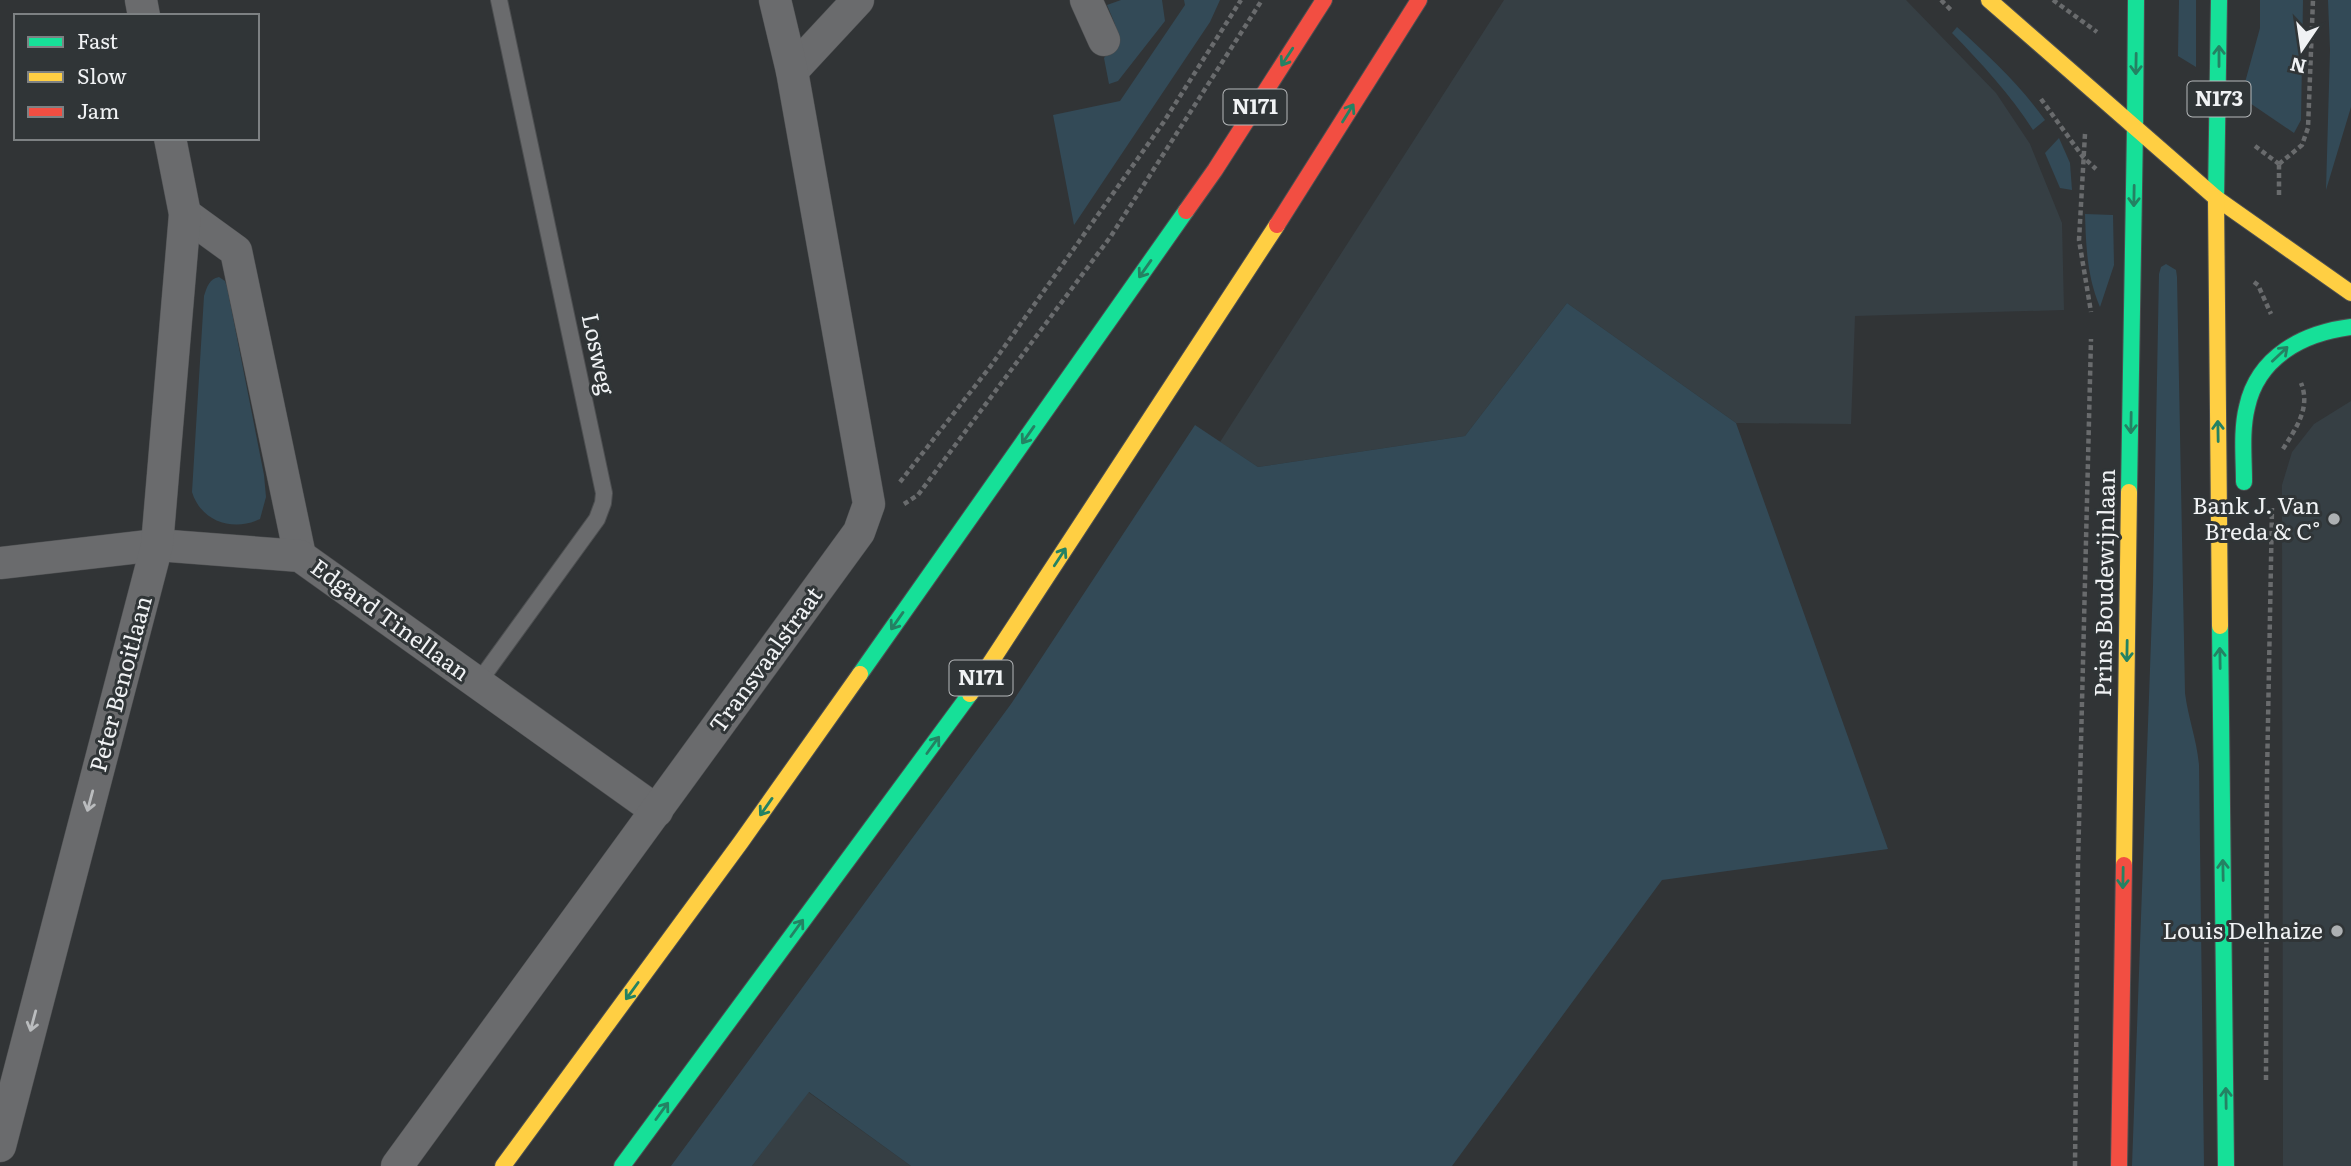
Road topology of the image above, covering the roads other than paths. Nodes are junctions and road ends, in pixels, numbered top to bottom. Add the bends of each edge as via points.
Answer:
1 (499, 0) edge
2 (775, 0) edge
3 (858, 0) edge
4 (1086, 0) edge
5 (1324, 0) edge
6 (1419, 0) edge
7 (1989, 0) edge
8 (2136, 0) edge
9 (2219, 0) edge
10 (1104, 40) dead end
11 (792, 71) junction
12 (2135, 128) junction
13 (170, 140) edge
14 (2216, 198) junction
15 (185, 214) junction
16 (2351, 293) edge
17 (2351, 327) edge
18 (2244, 505) dead end
19 (157, 545) junction
20 (300, 556) junction
21 (0, 562) edge
22 (2238, 668) dead end
23 (478, 683) junction
24 (2221, 726) junction
25 (657, 811) junction
26 (0, 1146) edge
27 (397, 1166) edge
28 (503, 1166) edge
29 (622, 1166) edge
30 (2119, 1166) edge
31 (2226, 1166) edge

1 - 23 lane, Losweg via 604,492 597,519
2 - 11 street
3 - 11 street
4 - 10 street
5 -> 28 main road, N171 via 1214,170 741,842
29 -> 6 main road, N171 via 979,682
7 - 12 main road
8 -> 12 main road, Prins Boudewijnlaan
14 -> 9 main road, N173
11 - 25 street, Transvaalstraat via 864,518
12 - 14 main road
12 -> 30 main road, Prins Boudewijnlaan
13 - 15 street, Peter Benoitlaan
14 - 16 main road
24 -> 14 main road, N173
15 - 19 street, Peter Benoitlaan
15 - 20 street via 236,251
18 -> 17 main road via 2244,438 2250,397 2266,368 2286,347 2311,334
19 - 20 street, Edgard Tinellaan
19 - 21 street, Edgard Tinellaan
19 -> 26 street, Peter Benoitlaan
20 - 23 street, Edgard Tinellaan
22 - 24 main road
23 - 25 street, Edgard Tinellaan
31 -> 24 main road, N173
25 - 27 street, Transvaalstraat

